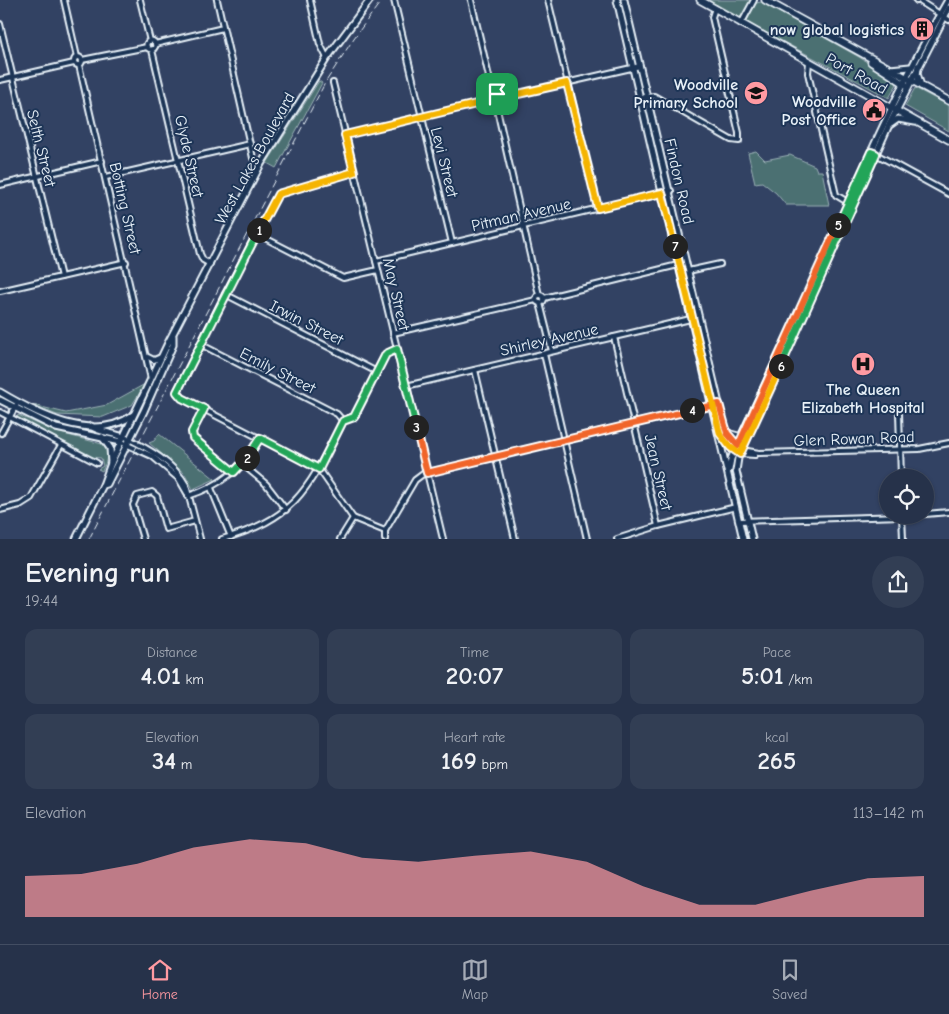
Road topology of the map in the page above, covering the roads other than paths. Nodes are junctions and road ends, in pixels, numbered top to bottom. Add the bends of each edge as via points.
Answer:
1 (64, 0) edge
2 (140, 0) edge
3 (217, 0) edge
4 (310, 0) edge
5 (370, 0) edge
6 (394, 0) edge
7 (471, 0) edge
8 (548, 0) edge
9 (618, 0) edge
10 (624, 0) edge
11 (700, 0) edge
12 (754, 0) edge
13 (765, 0) edge
14 (948, 0) edge
15 (918, 1) edge
16 (715, 8) junction
17 (949, 8) edge
18 (944, 17) edge
19 (0, 24) edge
20 (741, 24) junction
21 (223, 28) junction
22 (150, 41) junction
23 (155, 44) junction
24 (147, 47) junction
25 (152, 50) junction
26 (864, 55) junction
27 (77, 57) junction
28 (327, 58) junction
29 (82, 60) junction
30 (74, 62) junction
31 (809, 62) junction
32 (79, 66) junction
33 (640, 66) junction
34 (918, 66) junction
35 (633, 67) junction
36 (910, 67) junction
37 (889, 68) junction
38 (12, 77) junction
39 (0, 80) edge
40 (906, 82) junction
41 (333, 83) dead end
42 (567, 83) junction
43 (921, 86) junction
44 (493, 94) junction
45 (648, 96) junction
46 (500, 98) junction
47 (640, 98) junction
48 (489, 101) junction
49 (949, 101) edge
50 (496, 105) junction
51 (893, 109) junction
52 (421, 118) junction
53 (918, 123) junction
54 (890, 125) junction
55 (345, 135) junction
56 (949, 140) edge
57 (250, 144) junction
58 (874, 153) junction
59 (102, 161) junction
60 (178, 161) junction
61 (261, 164) junction
62 (354, 172) junction
63 (36, 177) junction
64 (106, 177) junction
65 (0, 185) edge
66 (670, 191) junction
67 (662, 193) junction
68 (949, 194) edge
69 (847, 202) junction
70 (854, 205) junction
71 (598, 208) junction
72 (524, 226) junction
73 (257, 234) junction
74 (452, 243) junction
75 (376, 261) junction
76 (126, 262) junction
77 (686, 263) junction
78 (210, 264) junction
79 (720, 264) dead end
80 (679, 265) junction
81 (378, 270) junction
82 (688, 271) junction
83 (60, 277) junction
84 (0, 291) edge
85 (225, 294) junction
86 (539, 295) junction
87 (544, 298) junction
88 (536, 300) junction
89 (540, 303) junction
90 (699, 316) junction
91 (692, 318) junction
92 (393, 333) junction
93 (174, 336) junction
94 (614, 337) junction
95 (200, 344) junction
96 (397, 349) junction
97 (552, 351) junction
98 (544, 354) junction
99 (148, 357) junction
100 (161, 357) junction
101 (475, 370) junction
102 (377, 372) junction
103 (151, 378) junction
104 (406, 386) junction
105 (0, 392) edge
106 (0, 400) edge
107 (18, 402) junction
108 (716, 404) junction
109 (14, 408) junction
110 (204, 409) junction
111 (0, 412) edge
112 (899, 413) dead end
113 (133, 415) junction
114 (9, 417) junction
115 (343, 421) junction
116 (634, 424) junction
117 (91, 426) junction
118 (1, 432) edge
119 (727, 433) junction
120 (720, 434) junction
121 (123, 436) junction
122 (102, 437) junction
123 (742, 437) junction
124 (260, 438) junction
125 (564, 440) junction
126 (121, 442) junction
127 (128, 442) junction
128 (949, 443) edge
129 (61, 445) junction
130 (739, 450) junction
131 (900, 450) junction
132 (496, 456) junction
133 (97, 463) dead end
134 (111, 464) junction
135 (242, 464) junction
136 (319, 469) junction
137 (901, 469) edge
138 (234, 472) junction
139 (427, 473) junction
140 (729, 476) junction
141 (103, 485) junction
142 (211, 488) junction
143 (187, 495) junction
144 (736, 506) junction
145 (0, 510) edge
146 (286, 510) junction
147 (949, 512) edge
148 (934, 513) edge
149 (879, 516) edge
150 (353, 518) junction
151 (747, 519) junction
152 (740, 520) junction
153 (195, 521) junction
154 (902, 524) edge
155 (658, 526) junction
156 (385, 530) junction
157 (231, 536) junction
158 (638, 537) edge
159 (76, 539) edge
160 (143, 539) edge
161 (200, 539) edge
162 (222, 539) edge
163 (340, 539) edge
164 (385, 539) edge
165 (443, 539) edge
166 (515, 539) edge
167 (587, 539) edge
168 (617, 539) edge
169 (743, 539) edge
170 (752, 539) edge
171 (903, 539) edge

1 - 27 street
2 - 22 street
3 - 21 street
4 - 28 street via 320,44
5 - 28 main road, West Lakes Boulevard
6 - 52 street, Levi Street
7 - 44 street
8 - 42 street
9 - 35 main road, Findon Road
10 - 33 main road, Findon Road
11 - 16 highway, Port Road
12 - 20 street
13 - 26 highway, Port Road
14 - 18 main road
15 - 18 street
16 - 20 highway, Port Road
16 - 45 street via 712,17 740,138 736,142 731,140 654,96
17 - 18 main road
18 - 34 main road
18 - 36 main road
19 - 38 street, Selth Street
20 - 31 highway, Port Road
21 - 23 street
21 - 57 street
22 - 23 street
22 - 24 street
23 - 25 street
24 - 25 street
24 - 29 street
25 - 60 street, Glyde Street
26 - 37 highway, Port Road
26 - 40 highway via 878,68
27 - 29 street
27 - 30 street
28 - 61 main road, West Lakes Boulevard
29 - 32 street
30 - 32 street
30 - 38 street
31 - 51 highway, Port Road
31 - 69 street via 808,73 836,195
32 - 59 street, Botting Street
33 - 35 street
33 - 45 main road, Findon Road
34 - 40 main road
34 - 43 highway
35 - 42 street
35 - 47 main road, Findon Road
36 - 37 main road
36 - 40 main road
37 - 40 highway, Port Road
38 - 39 street
38 - 63 street, Selth Street
40 - 43 highway, Port Road
40 - 51 main road
41 - 55 street, May Street
42 - 46 street
42 - 71 street
43 - 49 highway, Port Road
44 - 46 street
44 - 48 street
45 - 47 street
45 - 66 main road, Findon Road
46 - 50 street
47 - 67 main road, Findon Road
48 - 50 street
48 - 52 street
50 - 72 street
51 - 53 highway, Port Road
51 - 54 main road
51 - 58 main road
52 - 55 street
52 - 74 street, Levi Street
53 - 54 main road via 898,119
53 - 56 highway, Port Road
54 - 58 main road
55 - 62 street, May Street
57 - 60 street
57 - 61 street via 253,158
58 - 68 street
58 - 69 main road
58 - 70 main road
59 - 63 street
59 - 64 street, Botting Street
60 - 64 street
60 - 78 street, Glyde Street via 200,254
61 - 78 main road, West Lakes Boulevard
62 - 73 street via 278,194
62 - 75 street, May Street
63 - 65 street
63 - 83 street, Selth Street
64 - 76 street, Botting Street
66 - 67 street, Pitman Avenue
66 - 77 main road, Findon Road
67 - 71 street, Pitman Avenue
67 - 80 main road, Findon Road
69 - 70 street
69 - 123 main road
70 - 130 main road
71 - 72 street, Pitman Avenue
72 - 74 street, Pitman Avenue
72 - 86 street
73 - 81 street via 343,278
73 - 85 street
74 - 75 street, Pitman Avenue
75 - 81 street, May Street
76 - 83 street
76 - 99 street, Botting Street
77 - 80 street
77 - 82 main road, Findon Road
78 - 93 main road, West Lakes Boulevard
79 - 82 street
80 - 87 street
80 - 91 main road, Findon Road
81 - 92 street, May Street
82 - 90 main road, Findon Road
83 - 84 street
85 - 95 street
85 - 102 street, Irwin Street
86 - 87 street
86 - 88 street
87 - 89 street
88 - 89 street
88 - 92 street
89 - 97 street
90 - 91 street, Shirley Avenue
90 - 108 main road, Findon Road
91 - 94 street, Shirley Avenue
91 - 108 main road, Findon Road
92 - 96 street, May Street
93 - 100 main road, West Lakes Boulevard
93 - 127 main road, West Lakes Boulevard via 170,352
94 - 97 street, Shirley Avenue
94 - 116 street, Jean Street
95 - 110 street via 178,388 178,395
95 - 115 street, Emily Street via 337,414
96 - 102 street via 386,354
96 - 104 street, May Street
97 - 98 street, Shirley Avenue
98 - 101 street, Shirley Avenue
98 - 125 street
99 - 100 street via 154,360
99 - 103 street, Botting Street
100 - 103 main road, West Lakes Boulevard
101 - 104 street, Shirley Avenue
101 - 132 street
102 - 115 street via 354,417
103 - 113 main road, West Lakes Boulevard
104 - 139 street, May Street
105 - 107 main road
106 - 109 main road
107 - 109 street
107 - 117 main road via 55,419
108 - 116 street
108 - 119 main road, Findon Road
108 - 120 main road, Findon Road
109 - 114 street
109 - 122 main road via 56,428
110 - 124 street
110 - 138 street via 192,432 193,437
111 - 114 street
112 - 131 street
113 - 117 main road via 110,427
113 - 121 main road, West Lakes Boulevard
114 - 118 street
114 - 129 street
115 - 136 street
116 - 125 street
116 - 155 street, Jean Street
117 - 121 main road via 95,430
119 - 123 main road
119 - 130 main road, Findon Road
120 - 130 main road
120 - 140 main road, Findon Road
121 - 126 main road, West Lakes Boulevard
121 - 127 street
122 - 126 main road
122 - 134 main road via 110,448
123 - 130 main road
124 - 135 street
124 - 136 street
125 - 132 street
125 - 167 street
126 - 127 street
126 - 134 main road, West Lakes Boulevard
127 - 141 main road, West Lakes Boulevard
127 - 143 street via 153,452 182,477
128 - 131 street, Glen Rowan Road
129 - 133 street
129 - 145 street via 31,498 20,505
130 - 131 street, Glen Rowan Road via 759,453
130 - 140 main road via 731,459
130 - 151 main road via 736,472
131 - 137 street
132 - 139 street
132 - 166 street
134 - 141 main road, West Lakes Boulevard
135 - 138 street
135 - 146 street via 266,484
136 - 146 street via 307,488
136 - 150 street
138 - 142 street
139 - 156 street via 415,480
139 - 165 street, May Street
140 - 144 main road, Findon Road
141 - 159 main road
142 - 143 street
142 - 157 street
143 - 153 street
144 - 152 main road, Findon Road
144 - 155 street
146 - 157 street via 260,526
147 - 148 street
149 - 151 street
150 - 156 street
150 - 163 street
151 - 152 street
151 - 170 main road
152 - 169 main road, Findon Road
153 - 160 street via 166,528 157,496 152,492 137,496 133,505
153 - 161 street
154 - 171 street
155 - 158 street
156 - 164 street
157 - 162 street
158 - 168 street

